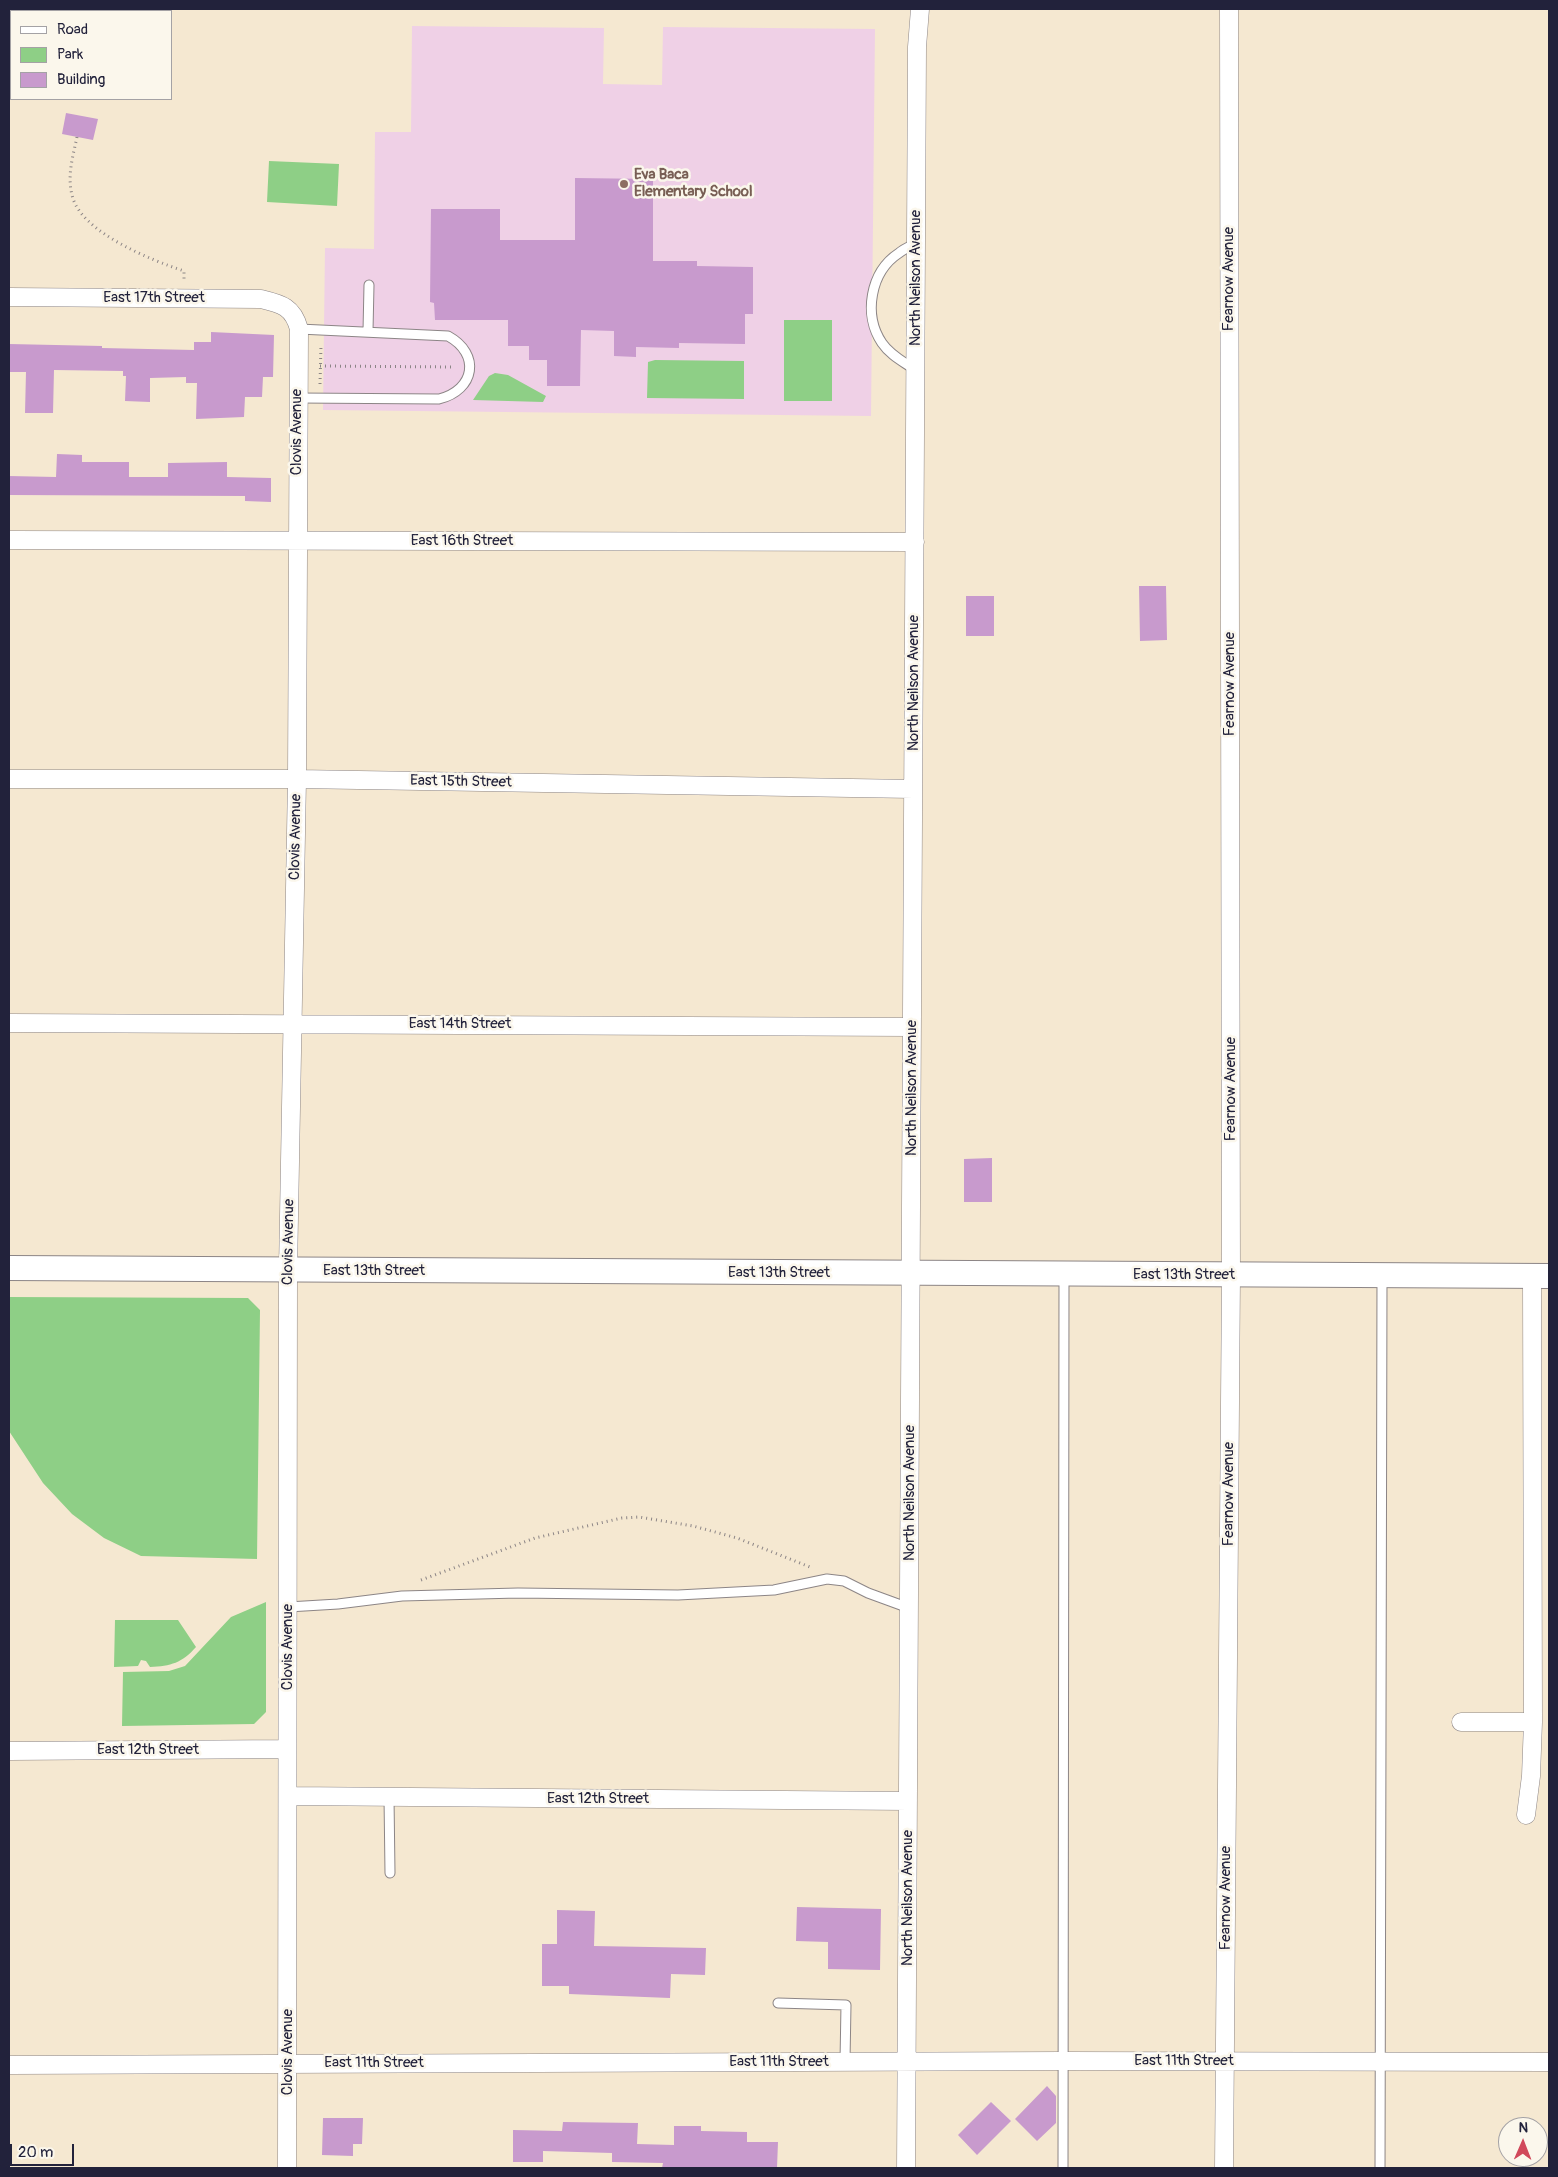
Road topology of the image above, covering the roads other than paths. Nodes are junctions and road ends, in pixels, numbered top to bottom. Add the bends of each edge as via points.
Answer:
1 (920, 9) edge
2 (1229, 9) edge
3 (916, 243) junction
4 (369, 285) dead end
5 (9, 298) edge
6 (297, 322) junction
7 (368, 331) junction
8 (916, 370) junction
9 (297, 398) junction
10 (9, 540) edge
11 (296, 540) junction
12 (915, 542) junction
13 (297, 779) junction
14 (9, 780) edge
15 (913, 789) junction
16 (9, 1023) edge
17 (292, 1023) junction
18 (912, 1027) junction
19 (9, 1268) edge
20 (288, 1271) junction
21 (911, 1274) junction
22 (1064, 1274) junction
23 (1231, 1275) junction
24 (1382, 1275) junction
25 (1541, 1276) edge
26 (288, 1607) junction
27 (909, 1608) junction
28 (1461, 1722) dead end
29 (1533, 1722) junction
30 (287, 1749) junction
31 (9, 1751) edge
32 (288, 1796) junction
33 (389, 1797) junction
34 (908, 1801) junction
35 (1526, 1814) dead end
36 (390, 1873) dead end
37 (778, 2003) dead end
38 (1063, 2061) junction
39 (1224, 2061) junction
40 (1380, 2061) junction
41 (845, 2062) junction
42 (907, 2062) junction
43 (1549, 2062) edge
44 (288, 2064) junction
45 (9, 2065) edge
46 (287, 2168) edge
47 (906, 2168) edge
48 (1063, 2168) edge
49 (1224, 2168) edge
50 (1380, 2168) edge

1 - 3 street, North Neilson Avenue
2 - 23 street, Fearnow Avenue
3 - 8 street, North Neilson Avenue
3 - 8 lane via 898,253 881,271 873,291 870,312 874,330 883,344
4 - 7 lane
5 - 6 street, East 17th Street via 261,299 278,303
6 - 7 lane via 321,329
6 - 9 street, Clovis Avenue
7 - 9 lane via 448,336 459,342 466,351 469,367 464,385 456,393 439,399
8 - 12 street, North Neilson Avenue
9 - 11 street, Clovis Avenue
10 - 11 street, East 16th Street
11 - 12 street, East 16th Street
11 - 13 street, Clovis Avenue
12 - 15 street, North Neilson Avenue
13 - 14 street, East 15th Street
13 - 15 street, East 15th Street
13 - 17 street, Clovis Avenue
15 - 18 street, North Neilson Avenue
16 - 17 street, East 14th Street
17 - 18 street, East 14th Street
17 - 20 street, Clovis Avenue
18 - 21 street, North Neilson Avenue
19 - 20 street, East 13th Street
20 - 21 street, East 13th Street
20 - 26 street, Clovis Avenue
21 - 22 street, East 13th Street
21 - 27 street, North Neilson Avenue
22 - 23 street, East 13th Street
22 - 38 lane
23 - 24 street, East 13th Street
23 - 39 street, Fearnow Avenue
24 - 25 street, East 13th Street
24 - 40 lane
25 - 29 street
26 - 27 lane via 402,1596 518,1593 678,1595 774,1590 827,1579 844,1581
26 - 30 street, Clovis Avenue
27 - 34 street, North Neilson Avenue
28 - 29 street
29 - 35 street
30 - 31 street, East 12th Street
30 - 32 street, Clovis Avenue
32 - 33 street, East 12th Street
32 - 44 street, Clovis Avenue
33 - 34 street, East 12th Street
33 - 36 lane
34 - 42 street, North Neilson Avenue
37 - 41 lane via 846,2005
38 - 39 street, East 11th Street
38 - 42 street, East 11th Street
38 - 48 lane
39 - 40 street, East 11th Street
39 - 49 street, Fearnow Avenue
40 - 43 street, East 11th Street
40 - 50 lane
41 - 42 street, East 11th Street
41 - 44 street, East 11th Street
42 - 47 street, North Neilson Avenue
44 - 45 street, East 11th Street
44 - 46 street, Clovis Avenue

